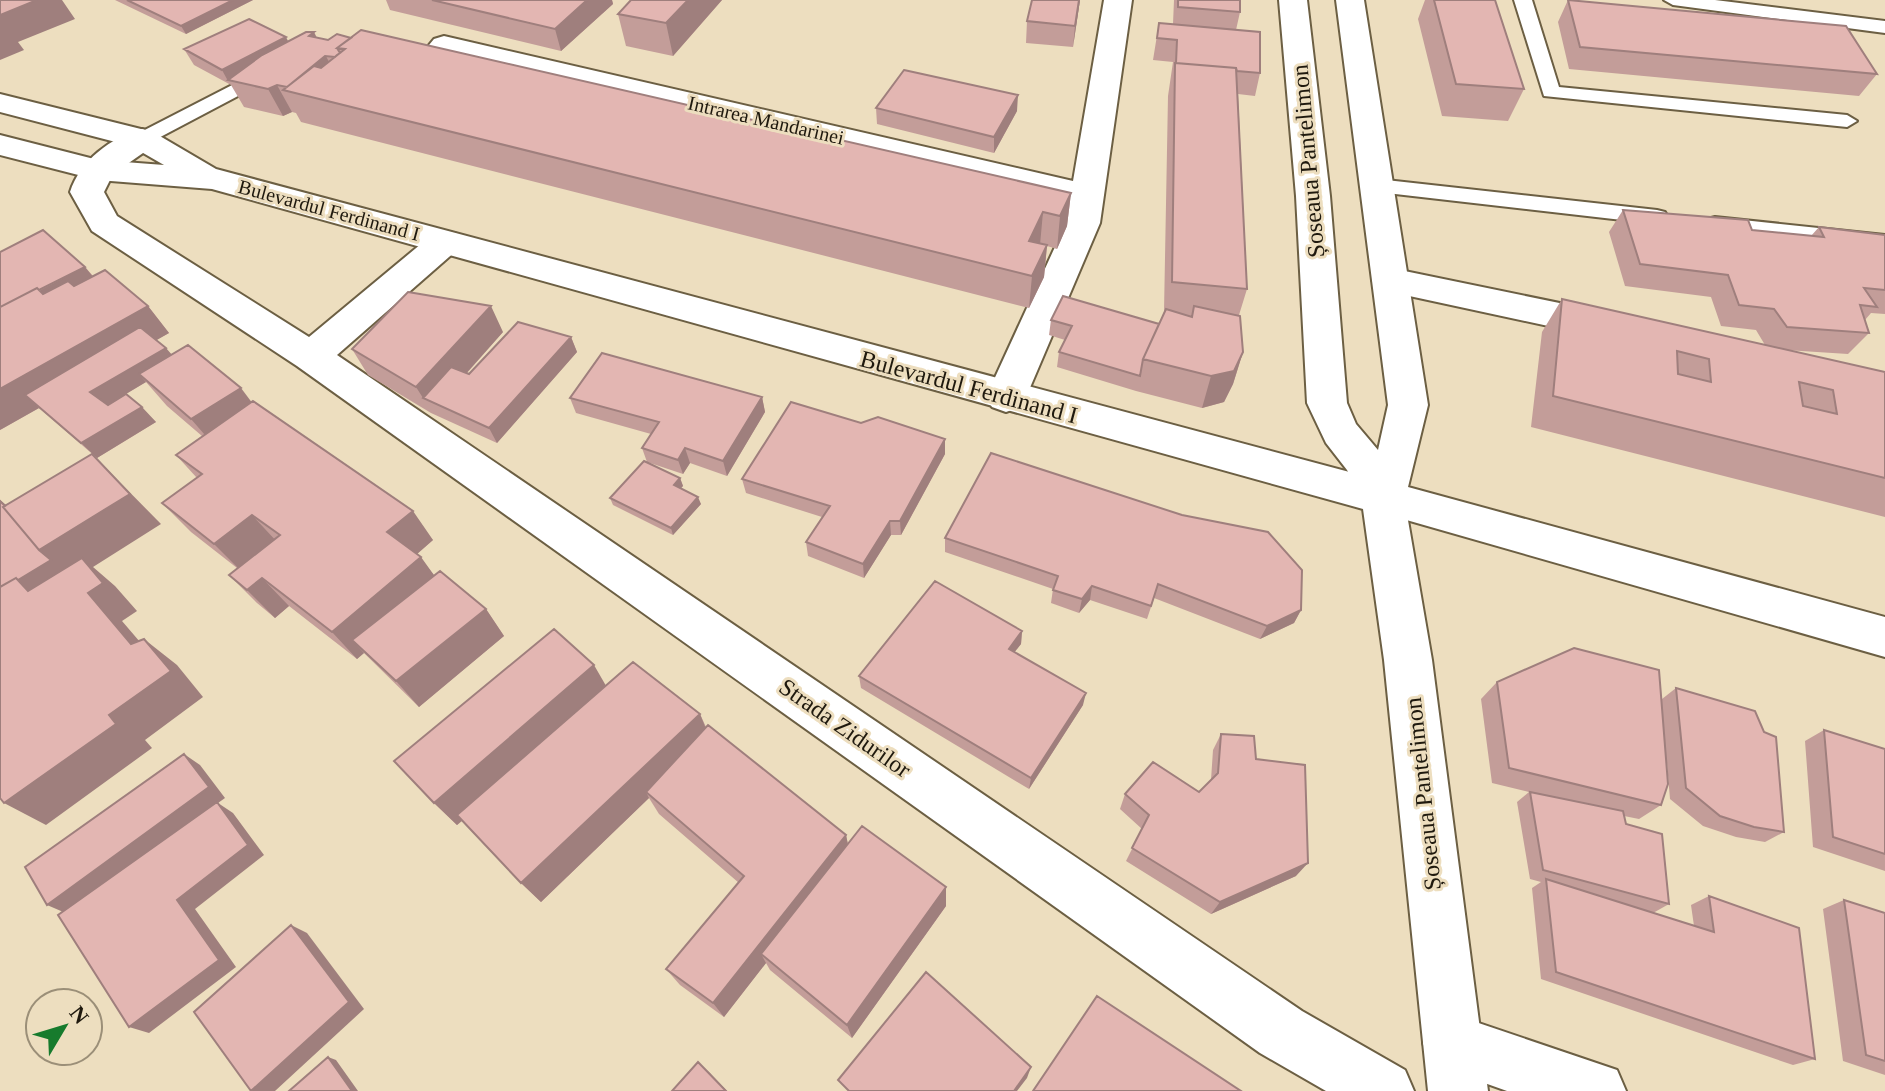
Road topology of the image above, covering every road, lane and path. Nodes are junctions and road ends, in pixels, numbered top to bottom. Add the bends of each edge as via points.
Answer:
1 (1118, 0) edge
2 (1293, 0) edge
3 (1350, 0) edge
4 (1523, 0) edge
5 (1673, 0) edge
6 (1885, 27) edge
7 (444, 45) edge
8 (291, 60) edge
9 (0, 103) edge
10 (1847, 121) dead end
11 (142, 139) junction
12 (0, 145) edge
13 (98, 170) junction
14 (213, 179) junction
15 (1377, 186) junction
16 (1089, 195) junction
17 (445, 242) junction
18 (1885, 242) edge
19 (1390, 280) junction
20 (1652, 336) edge
21 (311, 356) junction
22 (1006, 397) junction
23 (1383, 497) junction
24 (1885, 637) edge
25 (1455, 1067) edge
26 (1384, 1091) edge
27 (1596, 1091) edge

1 - 16 main road
2 - 23 main road, Șoseaua Pantelimon via 1327,403
3 - 15 main road, Șoseaua Pantelimon
4 - 10 lane via 1551,92
5 - 6 lane
7 - 16 main road, Intrarea Mandarinei
8 - 11 lane
9 - 11 main road, Bulevardul Ferdinand I
11 - 13 main road
11 - 14 main road, Bulevardul Ferdinand I
12 - 13 main road, Bulevardul Ferdinand I
13 - 14 main road, Bulevardul Ferdinand I
13 - 21 main road via 89,179 87,192 104,223
14 - 17 main road, Bulevardul Ferdinand I
15 - 18 lane
15 - 19 main road, Șoseaua Pantelimon
16 - 22 main road via 1083,223
17 - 21 main road, Bulevardul Ferdinand I
17 - 22 main road, Bulevardul Ferdinand I
19 - 20 main road
19 - 23 main road, Șoseaua Pantelimon via 1408,405
21 - 26 main road, Strada Zidurilor via 1281,1032
22 - 23 main road, Bulevardul Ferdinand I
23 - 24 main road, Bulevardul Ferdinand I
23 - 25 main road, Șoseaua Pantelimon via 1408,660
25 - 27 main road

